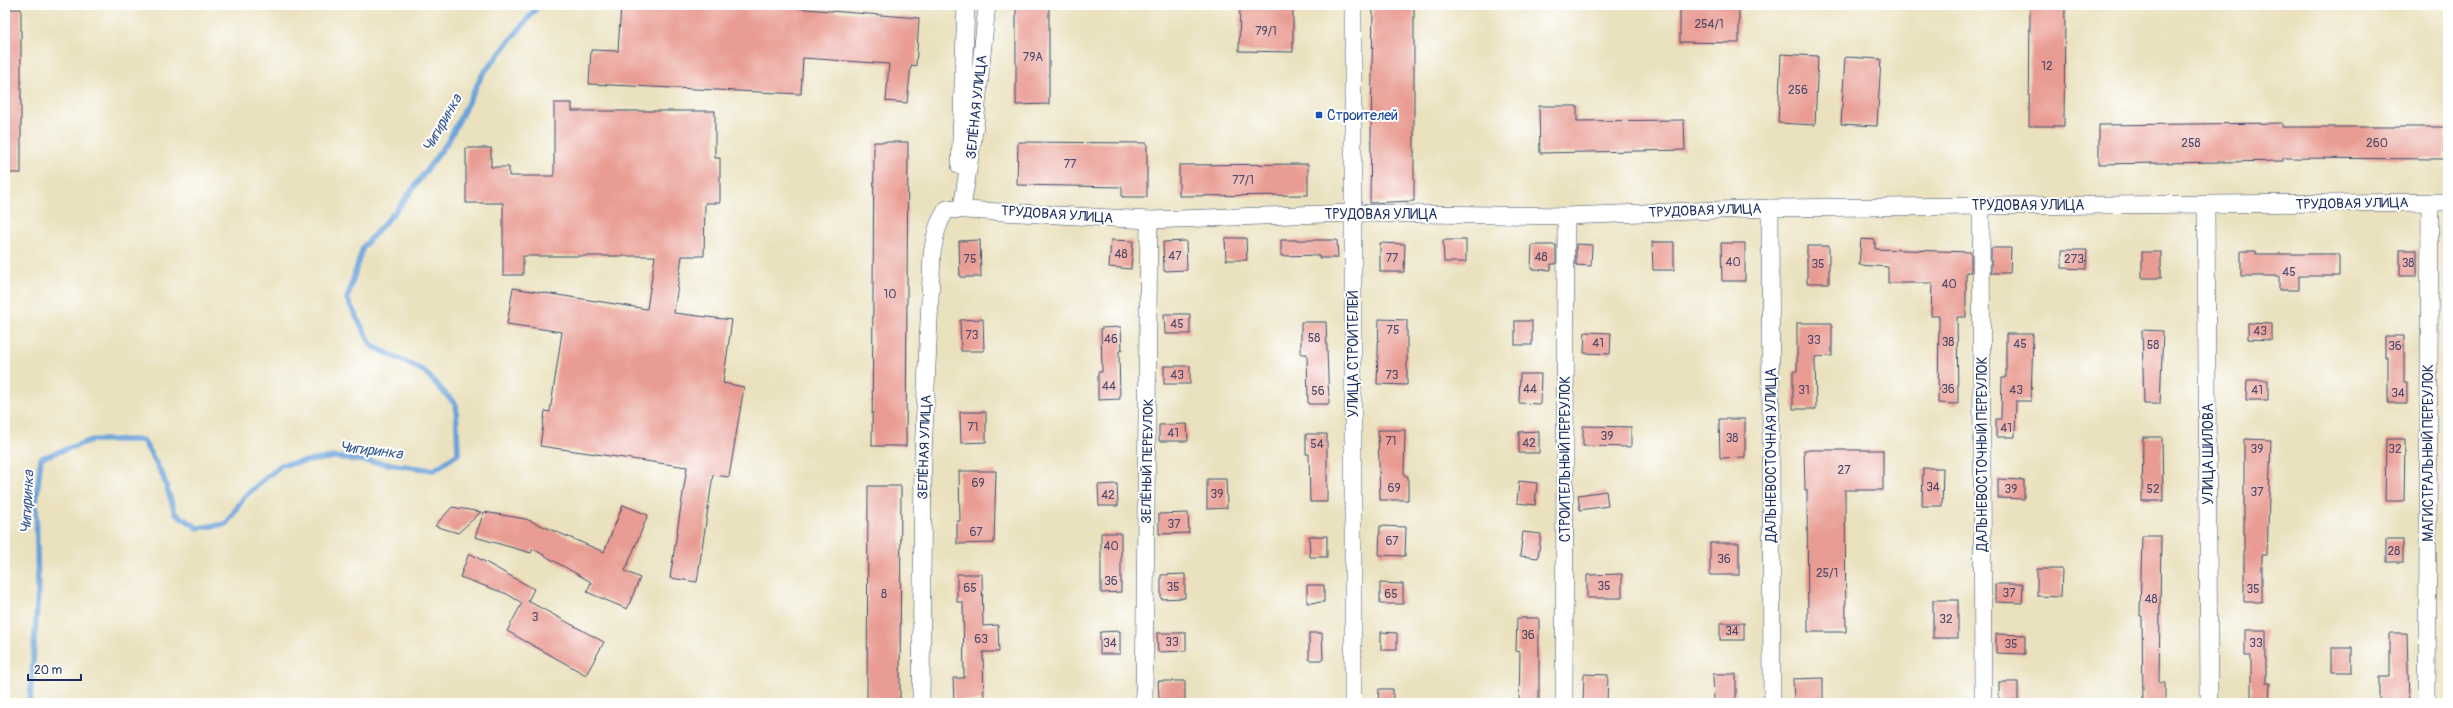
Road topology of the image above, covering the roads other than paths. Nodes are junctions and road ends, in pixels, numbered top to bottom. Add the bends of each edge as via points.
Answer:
1 (966, 5) edge
2 (987, 5) edge
3 (1353, 5) edge
4 (2430, 202) junction
5 (2448, 202) edge
6 (1981, 205) junction
7 (2206, 206) junction
8 (962, 208) junction
9 (1770, 208) junction
10 (1353, 213) junction
11 (1566, 216) junction
12 (1149, 220) junction
13 (921, 703) edge
14 (1144, 703) edge
15 (1353, 703) edge
16 (1564, 703) edge
17 (1772, 703) edge
18 (1982, 703) edge
19 (2210, 703) edge
20 (2427, 703) edge

1 - 8 street, ЗЕЛЁНАЯ УЛИЦА via 960,123
2 - 8 street, ЗЕЛЁНАЯ УЛИЦА via 975,125
3 - 10 street, УЛИЦА СТРОИТЕЛЕЙ
4 - 5 street, ТРУДОВАЯ УЛИЦА
4 - 7 street, ТРУДОВАЯ УЛИЦА
4 - 20 street, МАГИСТРАЛЬНЫЙ ПЕРЕУЛОК
6 - 7 street, ТРУДОВАЯ УЛИЦА
6 - 9 street, ТРУДОВАЯ УЛИЦА
6 - 18 street, ДАЛЬНЕВОСТОЧНЫЙ ПЕРЕУЛОК
7 - 19 street, УЛИЦА ШИЛОВА
8 - 12 street, ТРУДОВАЯ УЛИЦА
8 - 13 street, ЗЕЛЁНАЯ УЛИЦА via 947,209 940,219 935,231 932,254 923,454
9 - 11 street, ТРУДОВАЯ УЛИЦА
9 - 17 street, ДАЛЬНЕВОСТОЧНАЯ УЛИЦА
10 - 11 street, ТРУДОВАЯ УЛИЦА
10 - 12 street, ТРУДОВАЯ УЛИЦА
10 - 15 street, УЛИЦА СТРОИТЕЛЕЙ
11 - 16 street, СТРОИТЕЛЬНЫЙ ПЕРЕУЛОК
12 - 14 street, ЗЕЛЁНЫЙ ПЕРЕУЛОК

